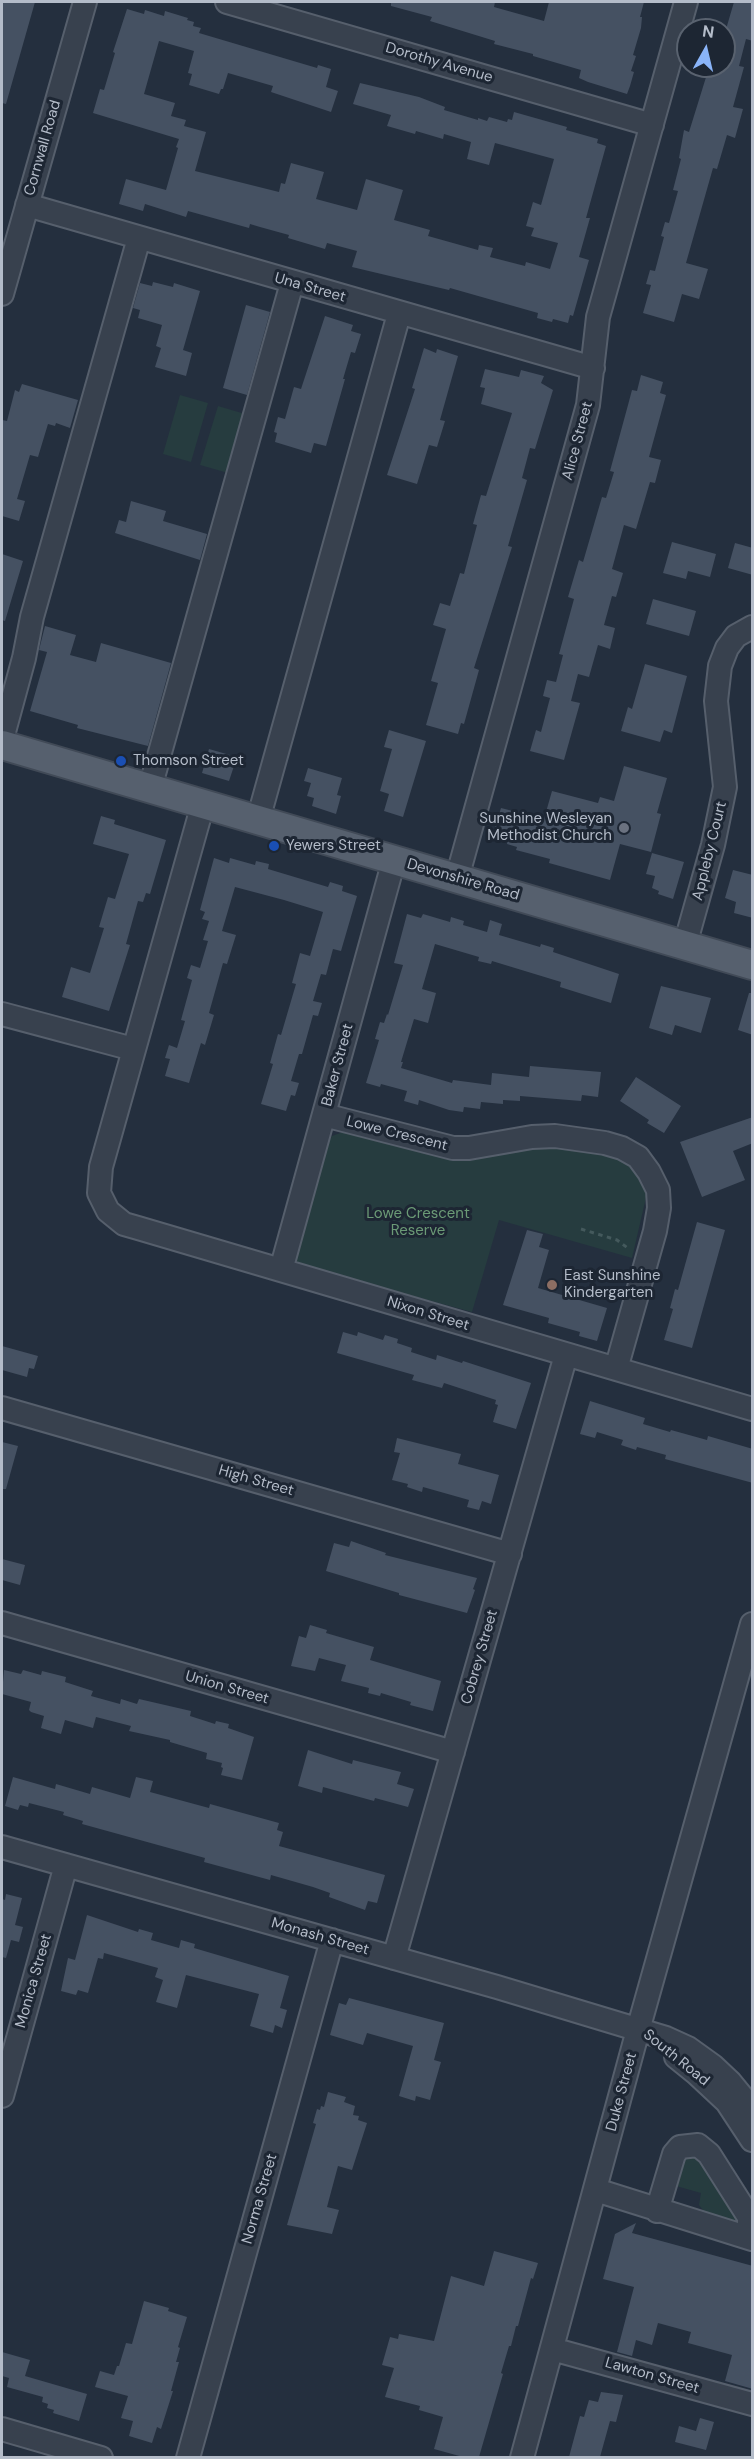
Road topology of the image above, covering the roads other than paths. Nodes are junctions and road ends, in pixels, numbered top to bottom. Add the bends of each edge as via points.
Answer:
1 (85, 2) edge
2 (227, 2) edge
3 (686, 2) edge
4 (652, 125) junction
5 (27, 205) junction
6 (139, 238) junction
7 (292, 283) junction
8 (3, 285) edge
9 (399, 314) junction
10 (593, 368) junction
11 (753, 627) edge
12 (2, 739) edge
13 (2, 745) edge
14 (150, 788) junction
15 (202, 804) junction
16 (258, 820) junction
17 (394, 860) junction
18 (457, 878) junction
19 (685, 945) junction
20 (753, 965) edge
21 (2, 1014) edge
22 (133, 1049) junction
23 (324, 1115) junction
24 (281, 1270) junction
25 (566, 1355) junction
26 (616, 1369) junction
27 (2, 1408) edge
28 (753, 1408) edge
29 (510, 1554) junction
30 (2, 1623) edge
31 (753, 1624) edge
32 (453, 1752) junction
33 (2, 1846) edge
34 (66, 1865) junction
35 (332, 1940) junction
36 (394, 1958) junction
37 (638, 2030) junction
38 (2, 2096) edge
39 (753, 2109) edge
40 (753, 2140) edge
41 (596, 2190) junction
42 (657, 2211) junction
43 (748, 2237) edge
44 (552, 2349) junction
45 (753, 2404) edge
46 (2, 2429) edge
47 (101, 2457) edge
48 (188, 2457) edge
49 (522, 2457) edge

1 - 5 street, Cornwall Road
2 - 4 street, Dorothy Avenue
3 - 4 street, Alice Street
4 - 10 street, Alice Street via 598,317
5 - 6 street, Una Street
5 - 8 street, Cornwall Road
6 - 7 street, Una Street
6 - 12 street via 32,617
7 - 9 street, Una Street
7 - 14 street
9 - 10 street, Una Street
9 - 16 street
10 - 18 street, Alice Street via 588,405
11 - 19 street, Appleby Court via 736,636 720,666 716,701 725,787
13 - 14 main road, Devonshire Road
14 - 15 main road, Devonshire Road
15 - 16 main road, Devonshire Road
15 - 22 street
16 - 17 main road, Devonshire Road
17 - 18 main road, Devonshire Road
17 - 23 street, Baker Street
18 - 19 main road, Devonshire Road
19 - 20 main road, Devonshire Road
21 - 22 street
22 - 24 street, Nixon Street via 99,1181 99,1193 108,1211 124,1224
23 - 24 street, Baker Street
23 - 26 street, Lowe Crescent via 453,1148 555,1136 584,1138 622,1148 638,1157 658,1190 657,1220
24 - 25 street, Nixon Street
25 - 26 street, Nixon Street
25 - 29 street, Cobrey Street
26 - 28 street, Nixon Street
27 - 29 street, High Street
29 - 32 street, Cobrey Street
30 - 32 street, Union Street
31 - 37 street, Duke Street
32 - 36 street, Cobrey Street
33 - 34 street, Monash Street
34 - 35 street, Monash Street
34 - 38 street, Monica Street
35 - 36 street, Monash Street
35 - 48 street, Norma Street
36 - 37 street, Monash Street
37 - 39 street, South Road via 688,2048 730,2082
37 - 40 street, South Road via 711,2086
37 - 41 street, Duke Street
41 - 42 street
41 - 44 street, Duke Street
42 - 43 street
42 - 43 street via 674,2154 680,2147 698,2145 709,2154 749,2217
44 - 45 street, Lawton Street
44 - 49 street, Duke Street
46 - 47 street

